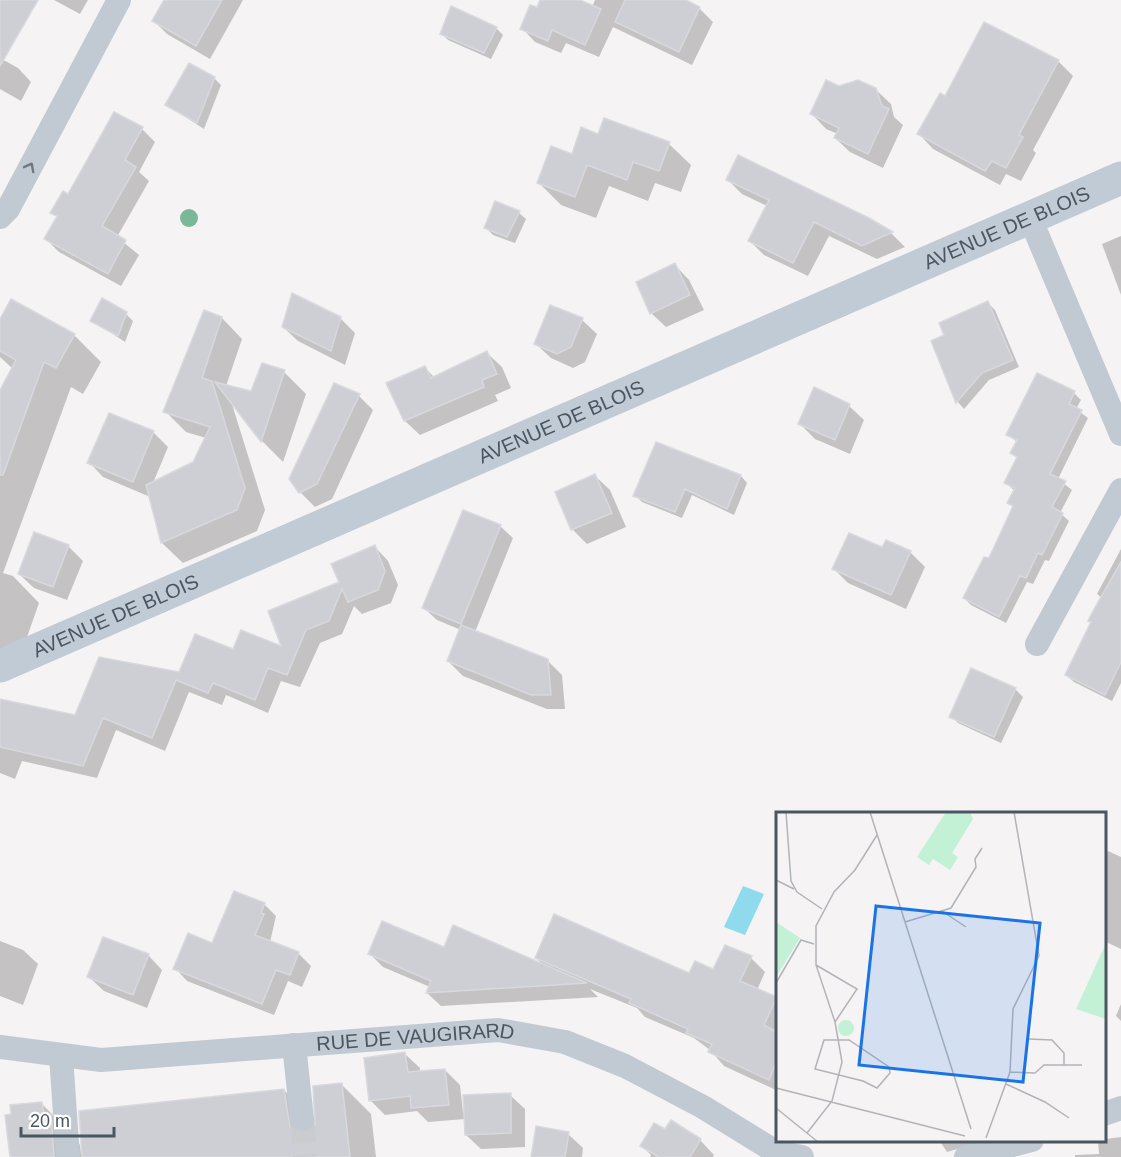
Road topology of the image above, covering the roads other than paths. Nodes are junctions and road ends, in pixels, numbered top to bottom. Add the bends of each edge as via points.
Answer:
1 (119, 0) edge
2 (1121, 178) edge
3 (0, 217) edge
4 (1030, 218) junction
5 (1121, 434) edge
6 (1121, 490) edge
7 (1037, 644) dead end
8 (0, 666) edge
9 (294, 1045) junction
10 (0, 1047) edge
11 (61, 1056) junction
12 (1121, 1108) edge
13 (1106, 1113) edge
14 (302, 1119) tunnel mouth
15 (1024, 1142) edge
16 (68, 1157) edge
17 (802, 1157) edge
18 (966, 1157) edge

3 -> 1 street via 8,209
2 - 4 main road, AVENUE DE BLOIS
4 - 5 street
4 - 8 main road, AVENUE DE BLOIS
6 - 7 street
9 - 11 street, RUE DE VAUGIRARD via 101,1060
9 - 14 street
9 - 17 street, RUE DE VAUGIRARD via 498,1030 565,1042 625,1066 776,1152
10 - 11 street, RUE DE VAUGIRARD
11 - 16 street
12 - 13 street
15 - 18 street

